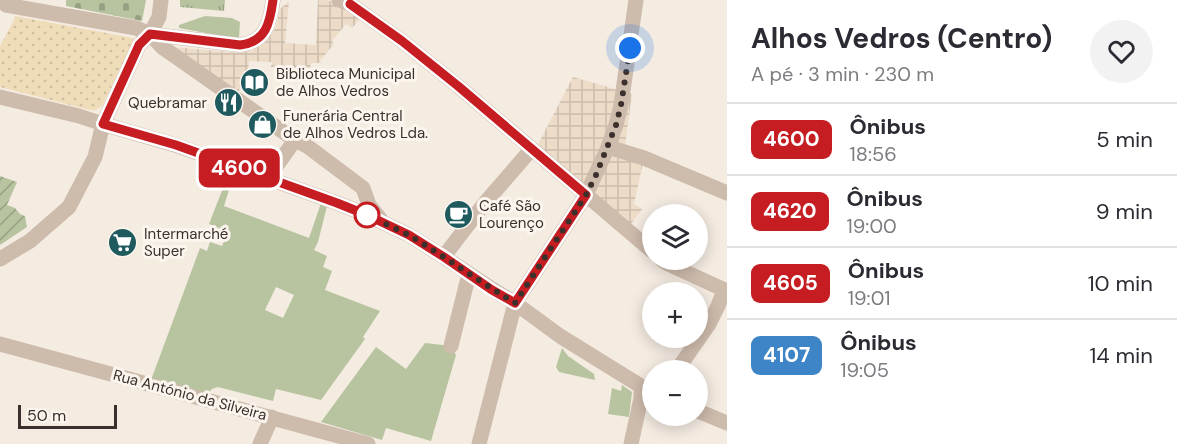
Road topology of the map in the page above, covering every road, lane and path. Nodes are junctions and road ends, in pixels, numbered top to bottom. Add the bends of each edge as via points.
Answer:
1 (161, 0) edge
2 (273, 0) edge
3 (339, 0) edge
4 (636, 0) edge
5 (6, 5) dead end
6 (150, 34) junction
7 (0, 97) edge
8 (103, 124) junction
9 (295, 140) junction
10 (608, 147) junction
11 (529, 152) dead end
12 (268, 178) junction
13 (727, 192) edge
14 (586, 195) junction
15 (384, 224) junction
16 (642, 243) edge
17 (448, 251) dead end
18 (0, 259) edge
19 (681, 270) edge
20 (469, 274) junction
21 (726, 291) edge
22 (515, 303) junction
23 (4, 344) edge
24 (451, 346) dead end
25 (684, 360) edge
26 (642, 386) edge
27 (642, 397) edge
28 (708, 415) edge
29 (272, 417) junction
30 (727, 423) edge
31 (260, 444) edge
32 (368, 444) edge
33 (479, 444) edge
34 (631, 444) edge

1 - 6 street via 159,16
2 - 6 street via 268,26 250,44
3 - 14 street via 402,41
4 - 10 street via 621,105
5 - 6 street via 136,28
6 - 8 street via 139,45
6 - 9 street via 162,47
7 - 8 street
8 - 12 street
8 - 18 street via 95,157 69,207 30,241
9 - 12 street
9 - 15 street via 363,188 369,205
10 - 13 street
10 - 14 street
11 - 17 street
12 - 15 street
14 - 16 street
14 - 22 street
15 - 20 street via 409,235
19 - 21 street
20 - 22 street
20 - 24 street
21 - 25 street
22 - 26 street via 560,336
22 - 33 street
23 - 29 street, Rua António da Silveira
27 - 34 street
28 - 30 street
29 - 31 street
29 - 32 street, Rua António da Silveira

